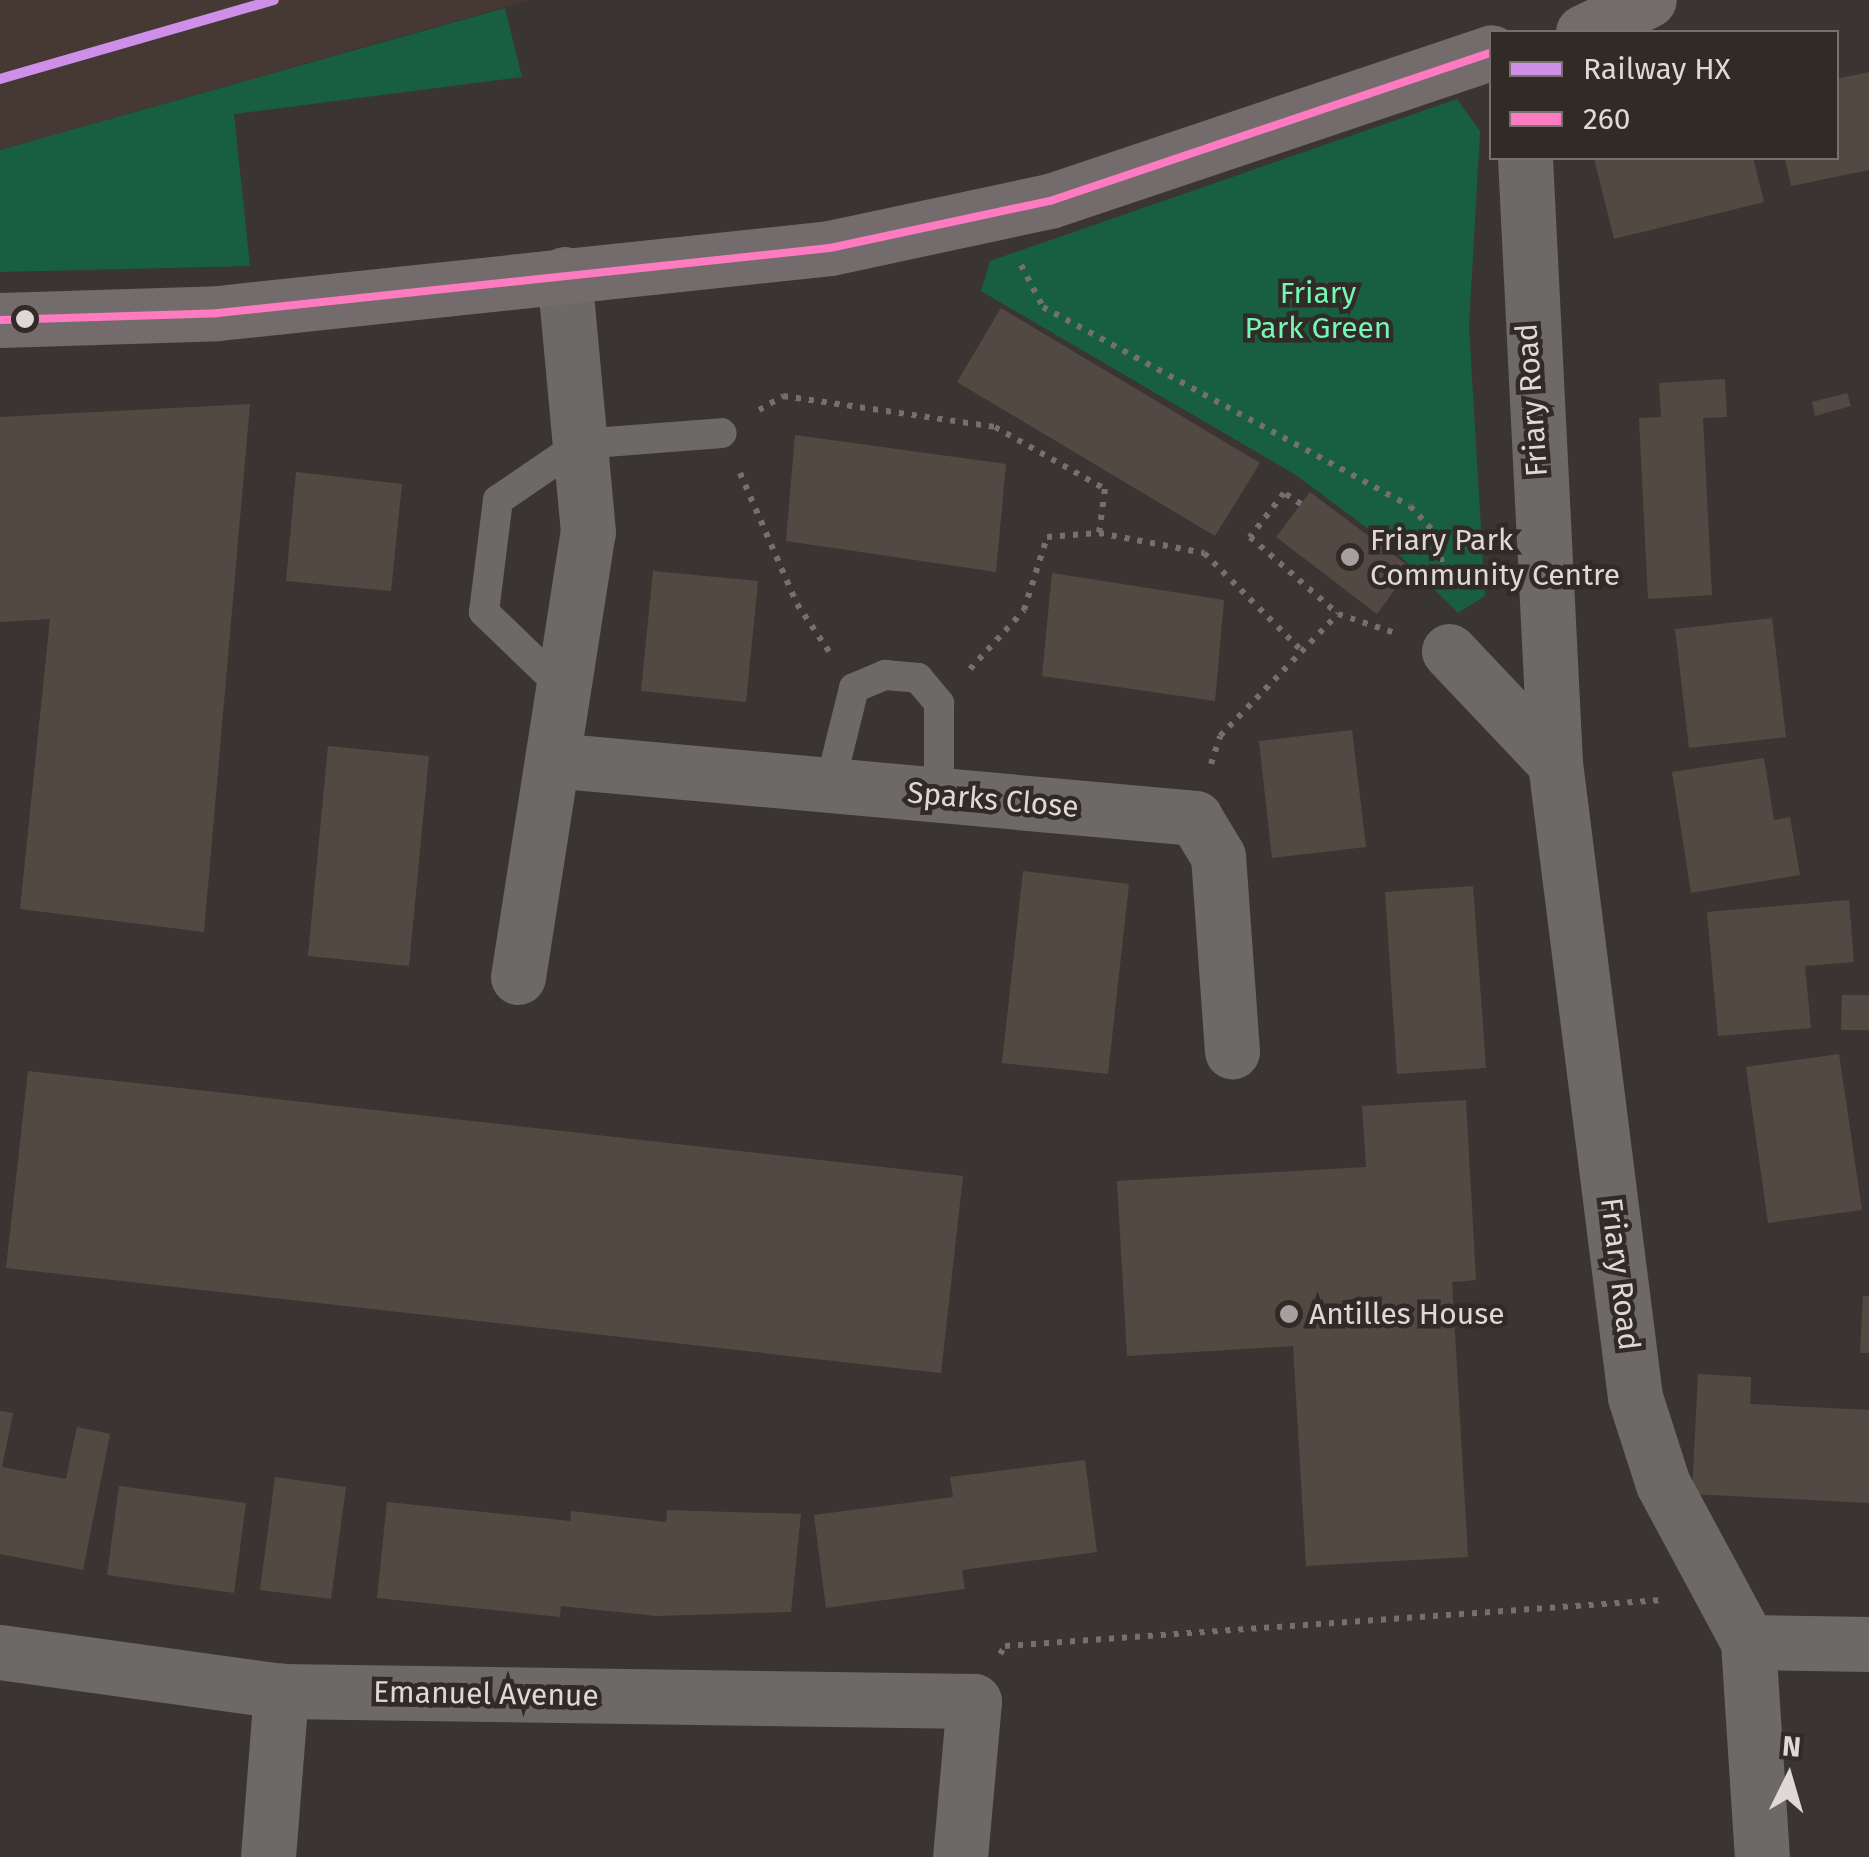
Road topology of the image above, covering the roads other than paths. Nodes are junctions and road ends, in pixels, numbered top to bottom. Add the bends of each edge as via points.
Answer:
1 (1649, 0) edge
2 (1587, 30) edge
3 (1489, 53) edge
4 (1525, 160) edge
5 (564, 274) junction
6 (0, 320) edge
7 (722, 432) road end
8 (580, 444) junction
9 (1449, 651) road end
10 (563, 688) junction
11 (552, 760) junction
12 (1555, 763) junction
13 (830, 786) junction
14 (939, 795) junction
15 (518, 977) dead end
16 (1232, 1051) dead end
17 (1748, 1642) junction
18 (1869, 1644) edge
19 (0, 1652) edge
20 (281, 1691) junction
21 (268, 1857) edge
22 (960, 1857) edge
23 (1762, 1857) edge

1 - 2 street
3 - 5 street via 1309,120 1004,211 830,248
4 - 12 street, Friary Road
5 - 6 street via 218,312
5 - 8 street
7 - 8 lane
8 - 10 street via 588,532
8 - 10 lane via 498,500 484,612
9 - 12 street
10 - 11 street
11 - 13 street, Sparks Close
11 - 15 street
12 - 17 street, Friary Road via 1635,1397 1663,1484
13 - 14 street, Sparks Close
13 - 14 lane via 854,688 885,675 918,678 939,703
14 - 16 street, Sparks Close via 1194,818 1218,856
17 - 18 street
17 - 23 street
19 - 20 street, Emanuel Avenue
20 - 21 street
20 - 22 street, Emanuel Avenue via 974,1701

